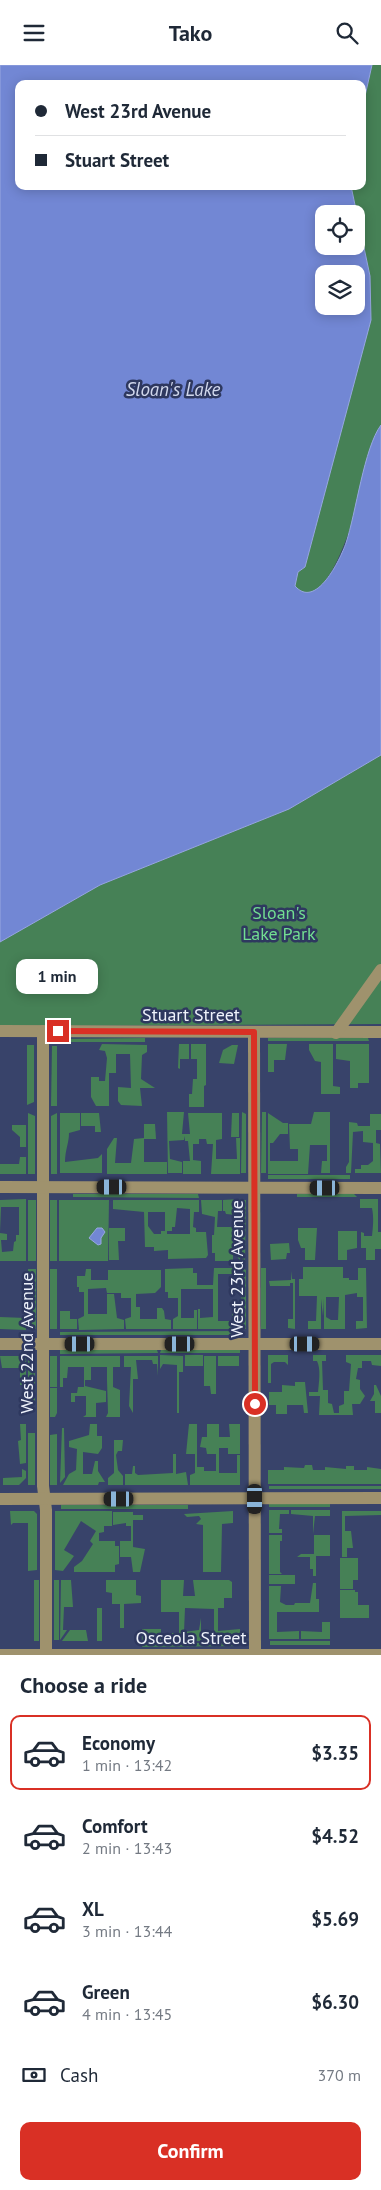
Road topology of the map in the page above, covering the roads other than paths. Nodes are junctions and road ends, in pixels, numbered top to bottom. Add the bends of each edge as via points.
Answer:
1 (381, 970) edge
2 (0, 1031) edge
3 (43, 1031) junction
4 (254, 1032) junction
5 (381, 1032) edge
6 (336, 1033) junction
7 (0, 1187) edge
8 (43, 1187) junction
9 (253, 1187) junction
10 (381, 1188) edge
11 (0, 1344) edge
12 (43, 1344) junction
13 (254, 1344) junction
14 (381, 1344) edge
15 (0, 1499) edge
16 (44, 1499) junction
17 (255, 1499) junction
18 (381, 1499) edge
19 (0, 1655) edge
20 (46, 1655) edge
21 (255, 1655) edge
22 (381, 1655) edge

1 - 6 street
2 - 3 street, Stuart Street
3 - 4 street, Stuart Street
3 - 8 street, West 22nd Avenue
4 - 6 street, Stuart Street
4 - 9 street, West 23rd Avenue
5 - 6 street, Stuart Street
7 - 8 street
8 - 9 street
8 - 12 street, West 22nd Avenue
9 - 10 street
9 - 13 street, West 23rd Avenue
11 - 12 street
12 - 13 street
12 - 16 street, West 22nd Avenue
13 - 14 street
13 - 17 street, West 23rd Avenue
15 - 16 street
16 - 17 street
16 - 20 street, West 22nd Avenue
17 - 18 street
17 - 21 street, West 23rd Avenue
19 - 20 street, Osceola Street
20 - 21 street, Osceola Street
21 - 22 street, Osceola Street

